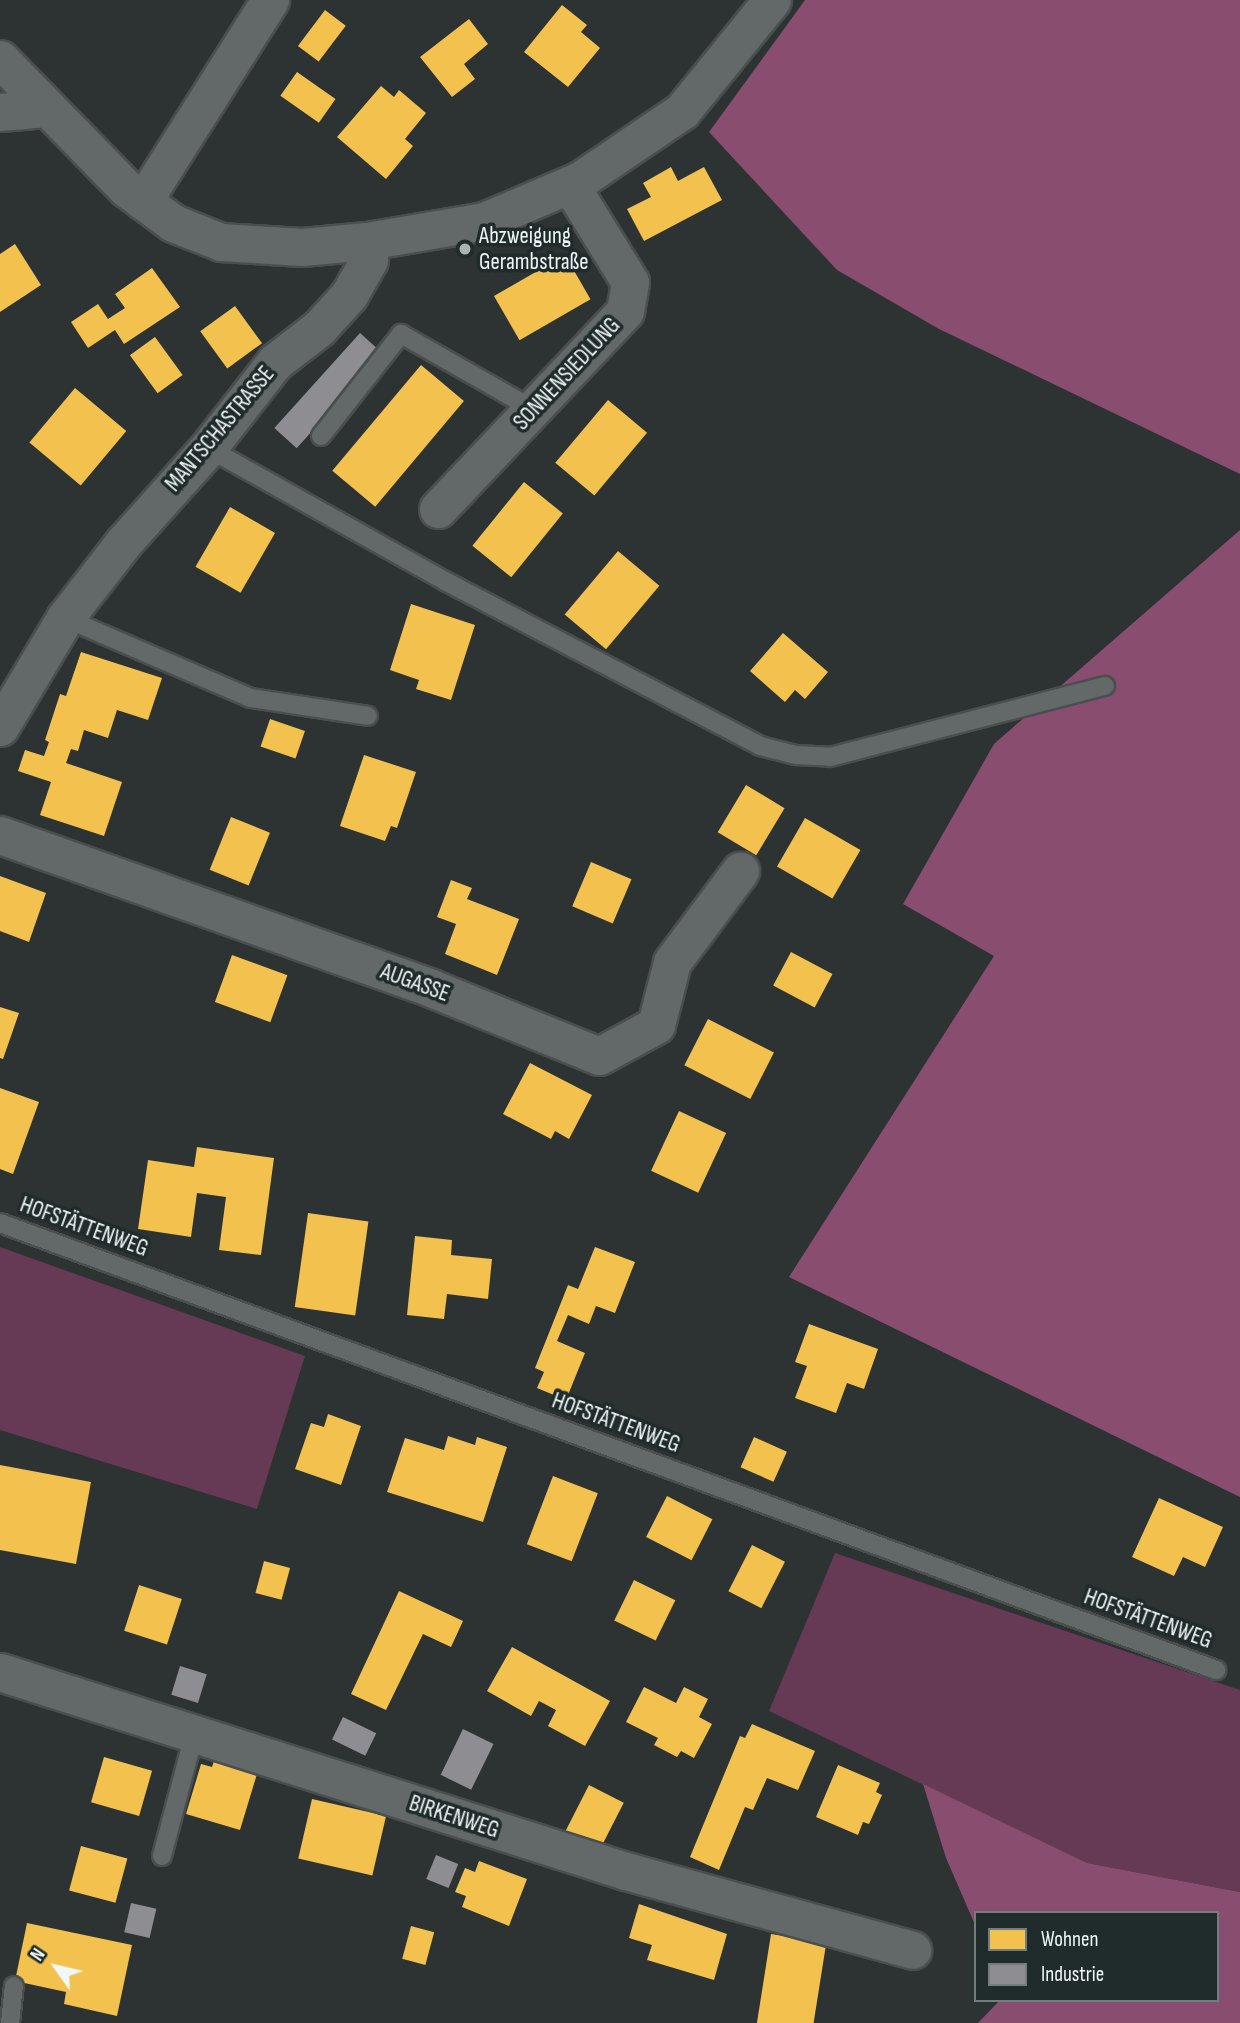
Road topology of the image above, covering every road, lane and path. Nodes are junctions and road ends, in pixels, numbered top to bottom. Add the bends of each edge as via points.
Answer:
1 (270, 0) edge
2 (772, 0) edge
3 (0, 58) edge
4 (46, 108) junction
5 (0, 112) edge
6 (570, 185) junction
7 (143, 201) junction
8 (367, 242) junction
9 (534, 410) junction
10 (321, 436) dead end
11 (208, 448) junction
12 (438, 509) dead end
13 (65, 618) junction
14 (1105, 687) dead end
15 (368, 716) dead end
16 (0, 727) edge
17 (0, 835) edge
18 (740, 871) dead end
19 (0, 1223) edge
20 (1216, 1670) dead end
21 (0, 1672) edge
22 (194, 1735) junction
23 (162, 1856) dead end
24 (912, 1950) dead end
25 (15, 1986) dead end
26 (9, 2023) edge

1 - 7 street
2 - 6 street via 682,111 640,144
3 - 4 street
4 - 5 street
4 - 7 street
6 - 8 street via 484,220
6 - 9 street, SONNENSIEDLUNG via 630,282 625,311
7 - 8 street via 173,223 220,242 302,247
8 - 11 street, MANTSCHASTRASSE via 369,260 349,295 319,328 275,362
9 - 10 lane via 401,334
9 - 12 street, SONNENSIEDLUNG
11 - 13 street, MANTSCHASTRASSE via 124,542
11 - 14 lane via 366,539 761,746 830,757
13 - 15 lane via 251,698
13 - 16 street, MANTSCHASTRASSE
17 - 18 street, AUGASSE via 431,988 599,1056 656,1025 672,962
19 - 20 lane, HOFSTÄTTENWEG
21 - 22 street, BIRKENWEG
22 - 23 lane
22 - 24 street, BIRKENWEG via 626,1871
25 - 26 lane

